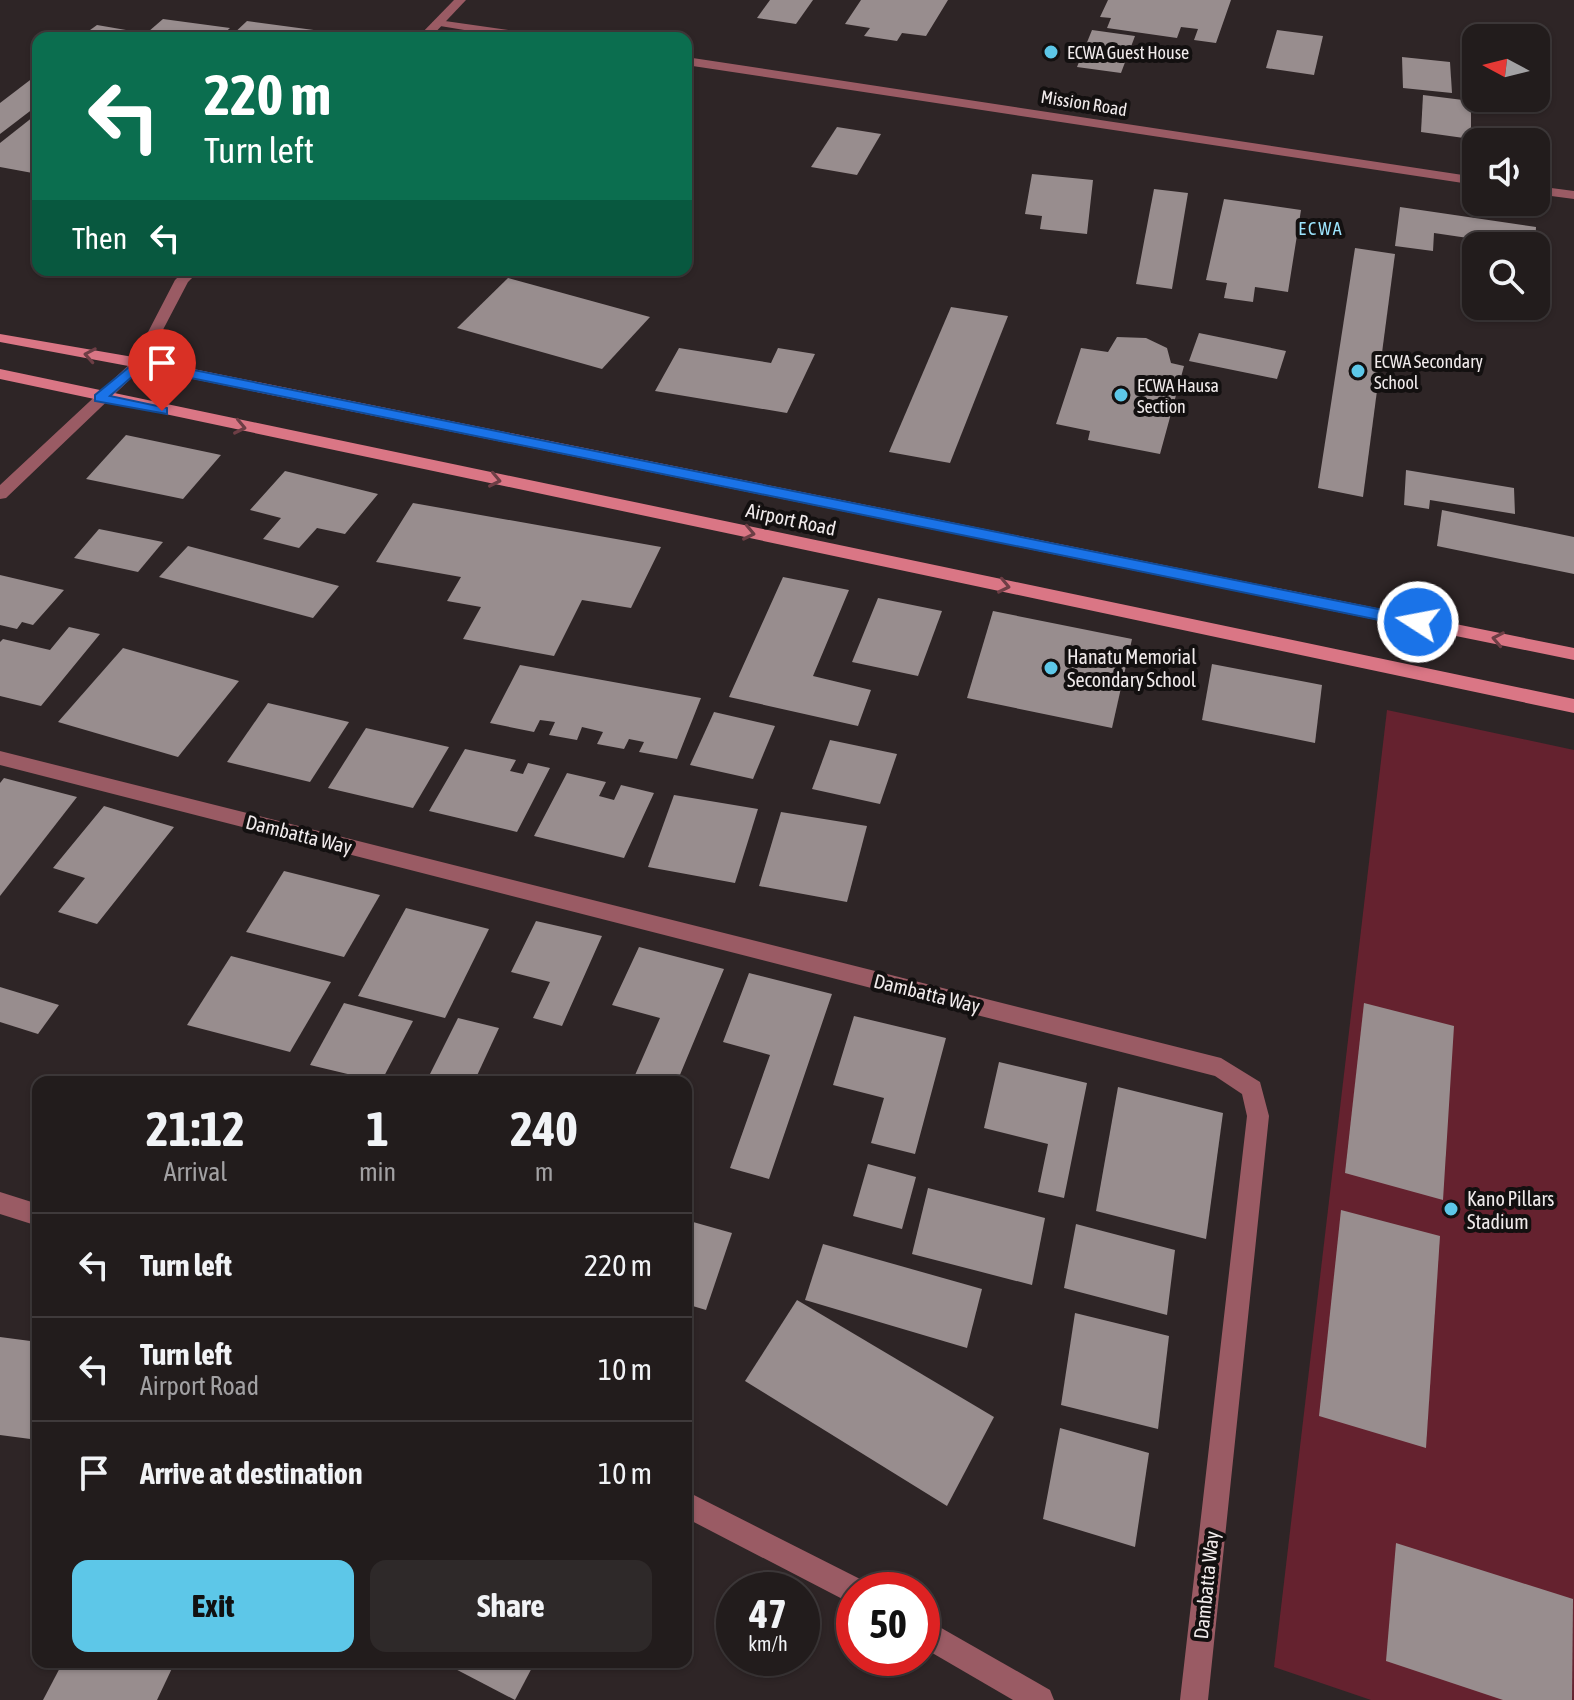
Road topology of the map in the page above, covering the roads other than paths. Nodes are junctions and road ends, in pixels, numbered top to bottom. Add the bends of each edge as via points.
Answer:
1 (460, 0) edge
2 (438, 23) junction
3 (429, 32) edge
4 (497, 32) edge
5 (692, 62) edge
6 (1462, 179) edge
7 (1550, 192) edge
8 (1574, 195) edge
9 (186, 276) edge
10 (0, 338) edge
11 (139, 363) junction
12 (0, 374) edge
13 (100, 398) junction
14 (0, 494) edge
15 (1574, 654) edge
16 (1574, 706) edge
17 (0, 758) edge
18 (0, 1203) edge
19 (32, 1213) edge
20 (692, 1507) edge
21 (836, 1582) edge
22 (940, 1642) edge
23 (1040, 1700) edge
24 (1194, 1700) edge

1 - 2 street
2 - 3 street
2 - 4 street
5 - 6 street, Mission Road
7 - 8 street
9 - 11 street
11 -> 10 main road, Airport Road
11 - 13 street
15 -> 11 main road, Airport Road
12 - 13 main road, Airport Road
13 - 14 street
13 -> 16 main road, Airport Road
17 - 24 street, Dambatta Way via 1221,1068 1252,1089 1258,1116
18 - 19 street
20 - 21 street
22 - 23 street

